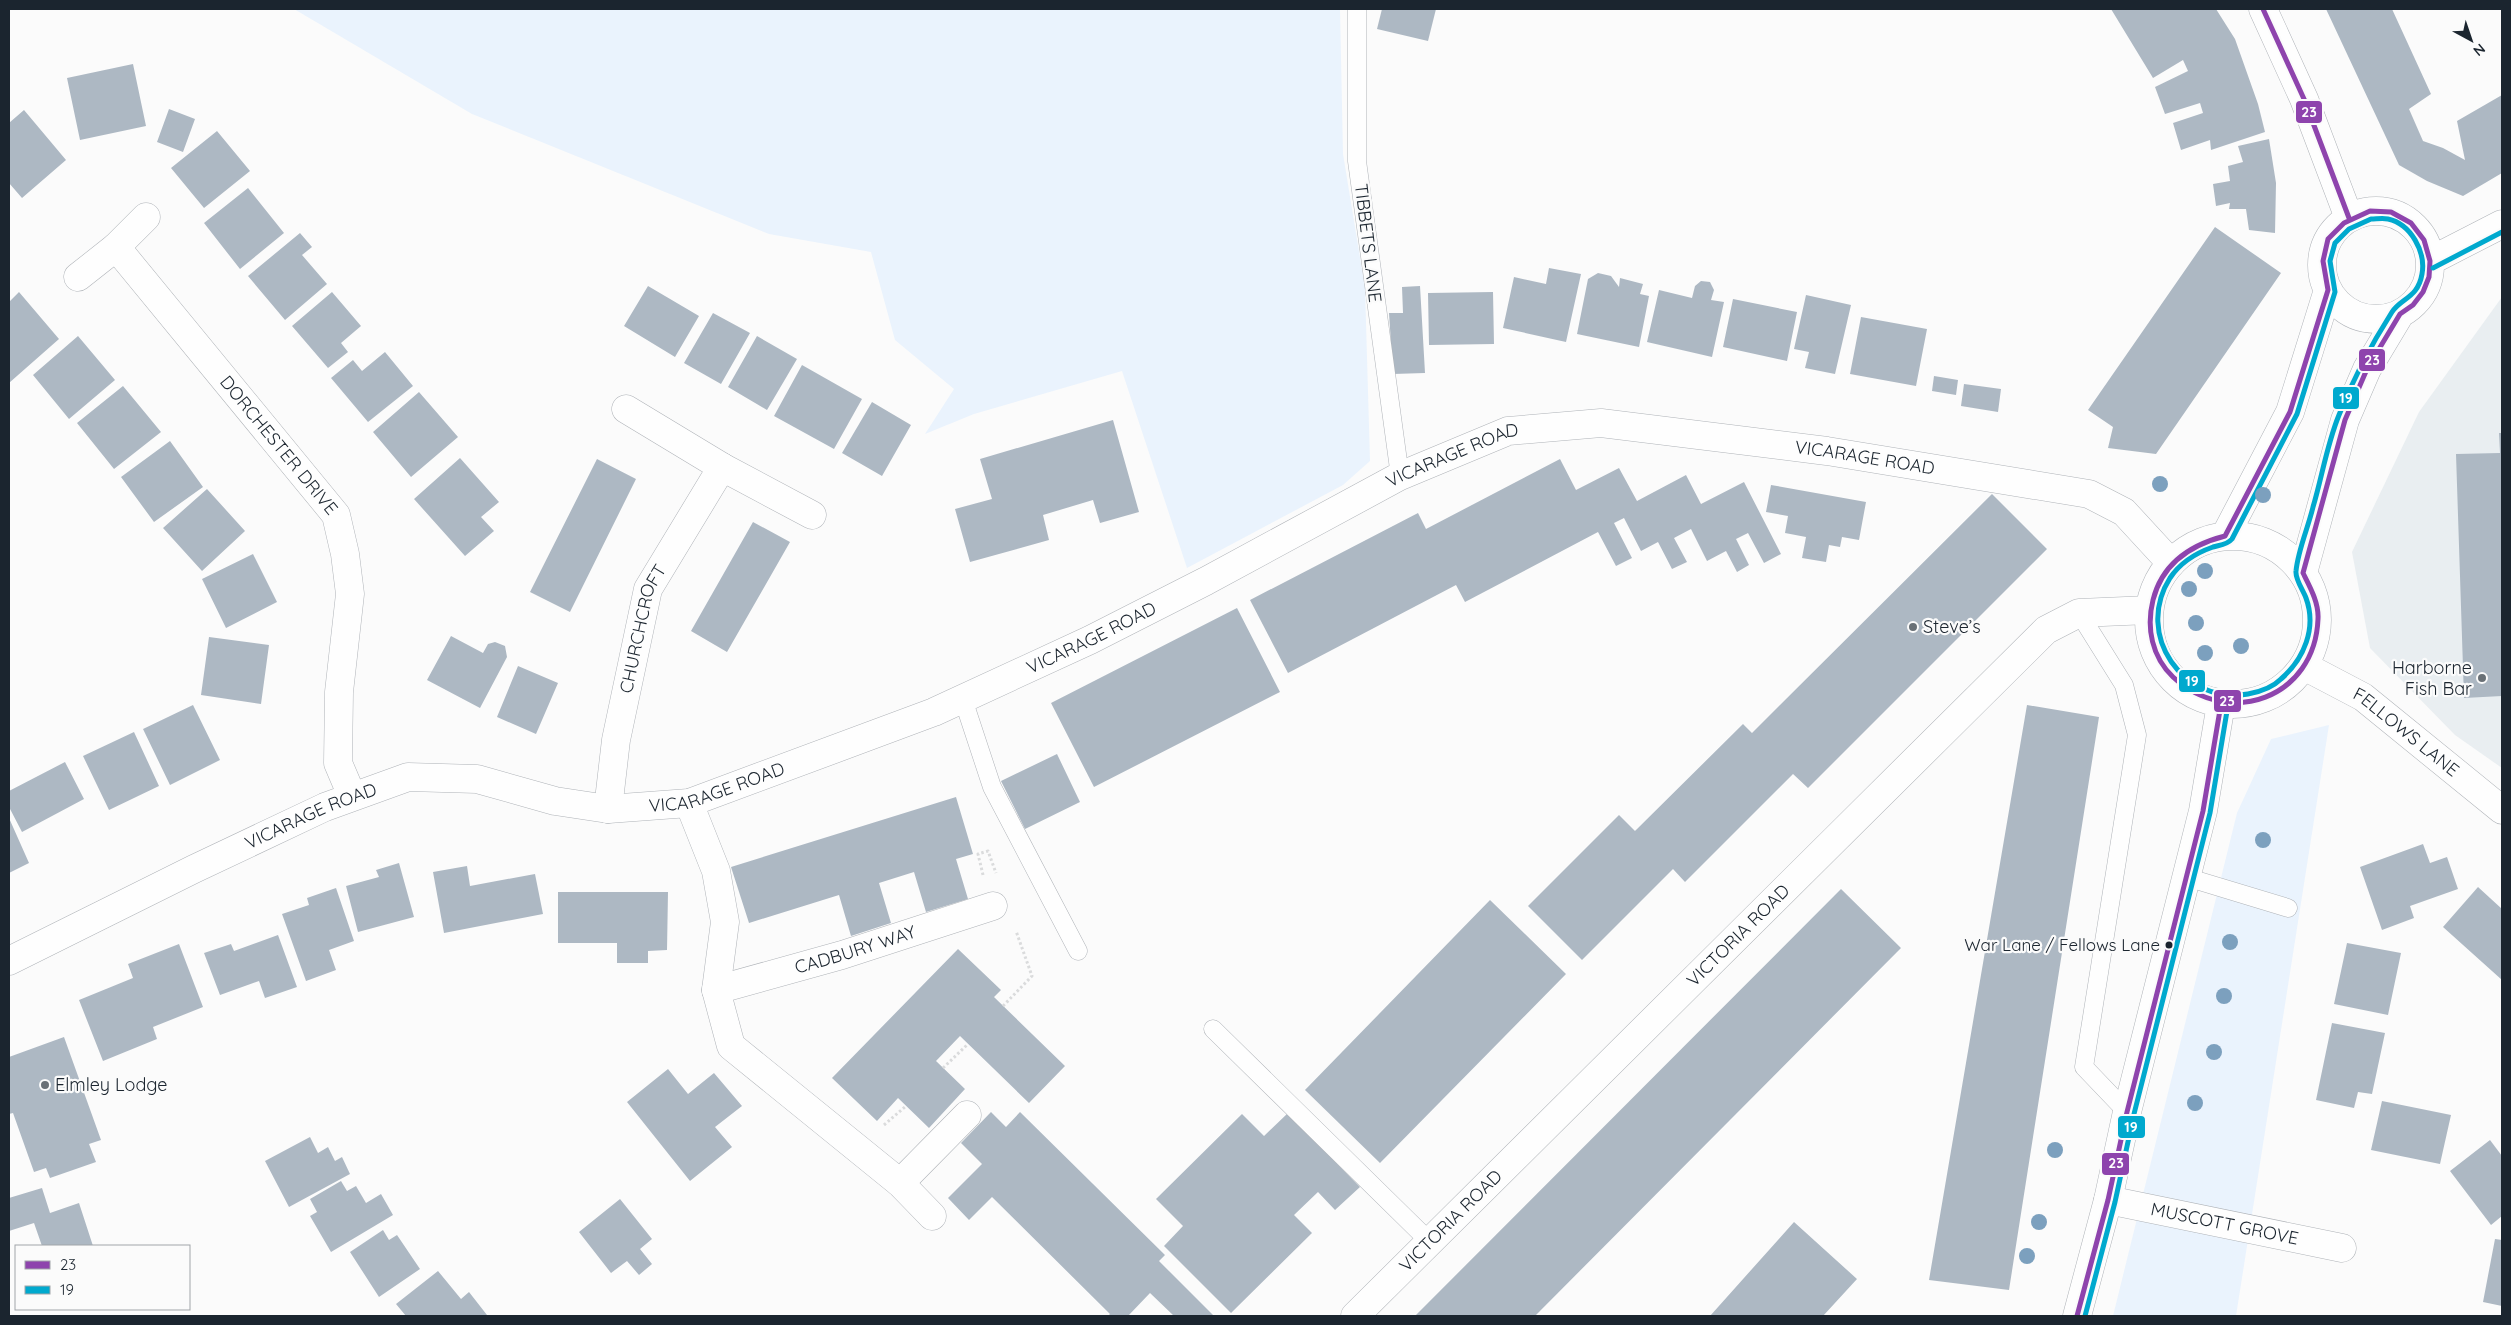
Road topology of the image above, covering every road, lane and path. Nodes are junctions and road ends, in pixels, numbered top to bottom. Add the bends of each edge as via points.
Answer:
1 (1356, 9) edge
2 (2263, 9) edge
3 (146, 217) dead end
4 (2349, 218) junction
5 (2502, 224) edge
6 (116, 247) junction
7 (2430, 261) junction
8 (78, 277) dead end
9 (2328, 290) junction
10 (2400, 314) junction
11 (626, 409) dead end
12 (722, 467) junction
13 (1400, 476) junction
14 (812, 514) dead end
15 (2225, 536) junction
16 (2171, 564) junction
17 (2303, 573) junction
18 (2150, 610) junction
19 (2079, 613) junction
20 (2304, 666) junction
21 (963, 699) junction
22 (2221, 704) junction
23 (352, 796) junction
24 (689, 803) junction
25 (608, 809) junction
26 (2502, 810) edge
27 (2186, 877) junction
28 (992, 906) dead end
29 (2288, 908) dead end
30 (1078, 951) dead end
31 (9, 962) edge
32 (716, 990) junction
33 (1213, 1029) dead end
34 (968, 1044) dead end
35 (944, 1068) dead end
36 (2127, 1112) junction
37 (966, 1115) dead end
38 (900, 1182) junction
39 (2108, 1200) junction
40 (932, 1216) dead end
41 (1430, 1242) junction
42 (2342, 1248) dead end
43 (1355, 1316) edge
44 (2077, 1316) edge

1 - 13 lane, TIBBETS LANE via 1357,161
2 - 4 street via 2304,99
3 - 6 street
4 - 7 street via 2370,211 2391,212 2411,223 2424,240
4 - 9 street via 2336,228 2322,258 2322,274
5 - 7 street
6 - 8 street
6 - 23 street, DORCHESTER DRIVE via 336,515 350,594 340,692 338,763
7 - 10 street via 2424,292 2414,305
9 - 10 street via 2341,306 2358,317 2379,319
9 - 15 street via 2290,412
10 - 17 street via 2367,369 2345,420
11 - 12 street
12 - 14 street
12 - 25 street, CHURCHCROFT via 648,589 616,740
13 - 16 street, VICARAGE ROAD via 1508,431 1601,423 1827,451 2089,494 2124,512
13 - 21 street, VICARAGE ROAD via 1098,636
15 - 16 street via 2187,550
15 - 17 street via 2248,537 2269,544 2288,556
16 - 18 street via 2157,585
17 - 20 street via 2314,595 2318,619 2314,644
18 - 19 street, VICTORIA ROAD
18 - 22 street via 2150,636 2159,661 2175,681 2196,696
19 - 36 lane via 2124,685 2137,735 2084,1067
19 - 41 street, VICTORIA ROAD via 2046,630 2010,664
20 - 22 street via 2288,684 2268,697 2245,704
20 - 26 street, FELLOWS LANE via 2363,697
21 - 24 street, VICARAGE ROAD
21 - 30 lane via 992,787
22 - 27 street via 2203,811
23 - 25 street, VICARAGE ROAD via 408,777 477,779 555,801
23 - 31 street, VICARAGE ROAD via 194,869
24 - 25 street, VICARAGE ROAD
24 - 32 street via 716,872 725,922
27 - 29 lane
27 - 36 street
28 - 32 street, CADBURY WAY via 842,955
32 - 38 street via 731,1046
33 - 41 lane
34 - 35 path
36 - 39 street
37 - 38 street
38 - 40 street
39 - 42 street, MUSCOTT GROVE
39 - 44 street
41 - 43 street, VICTORIA ROAD

